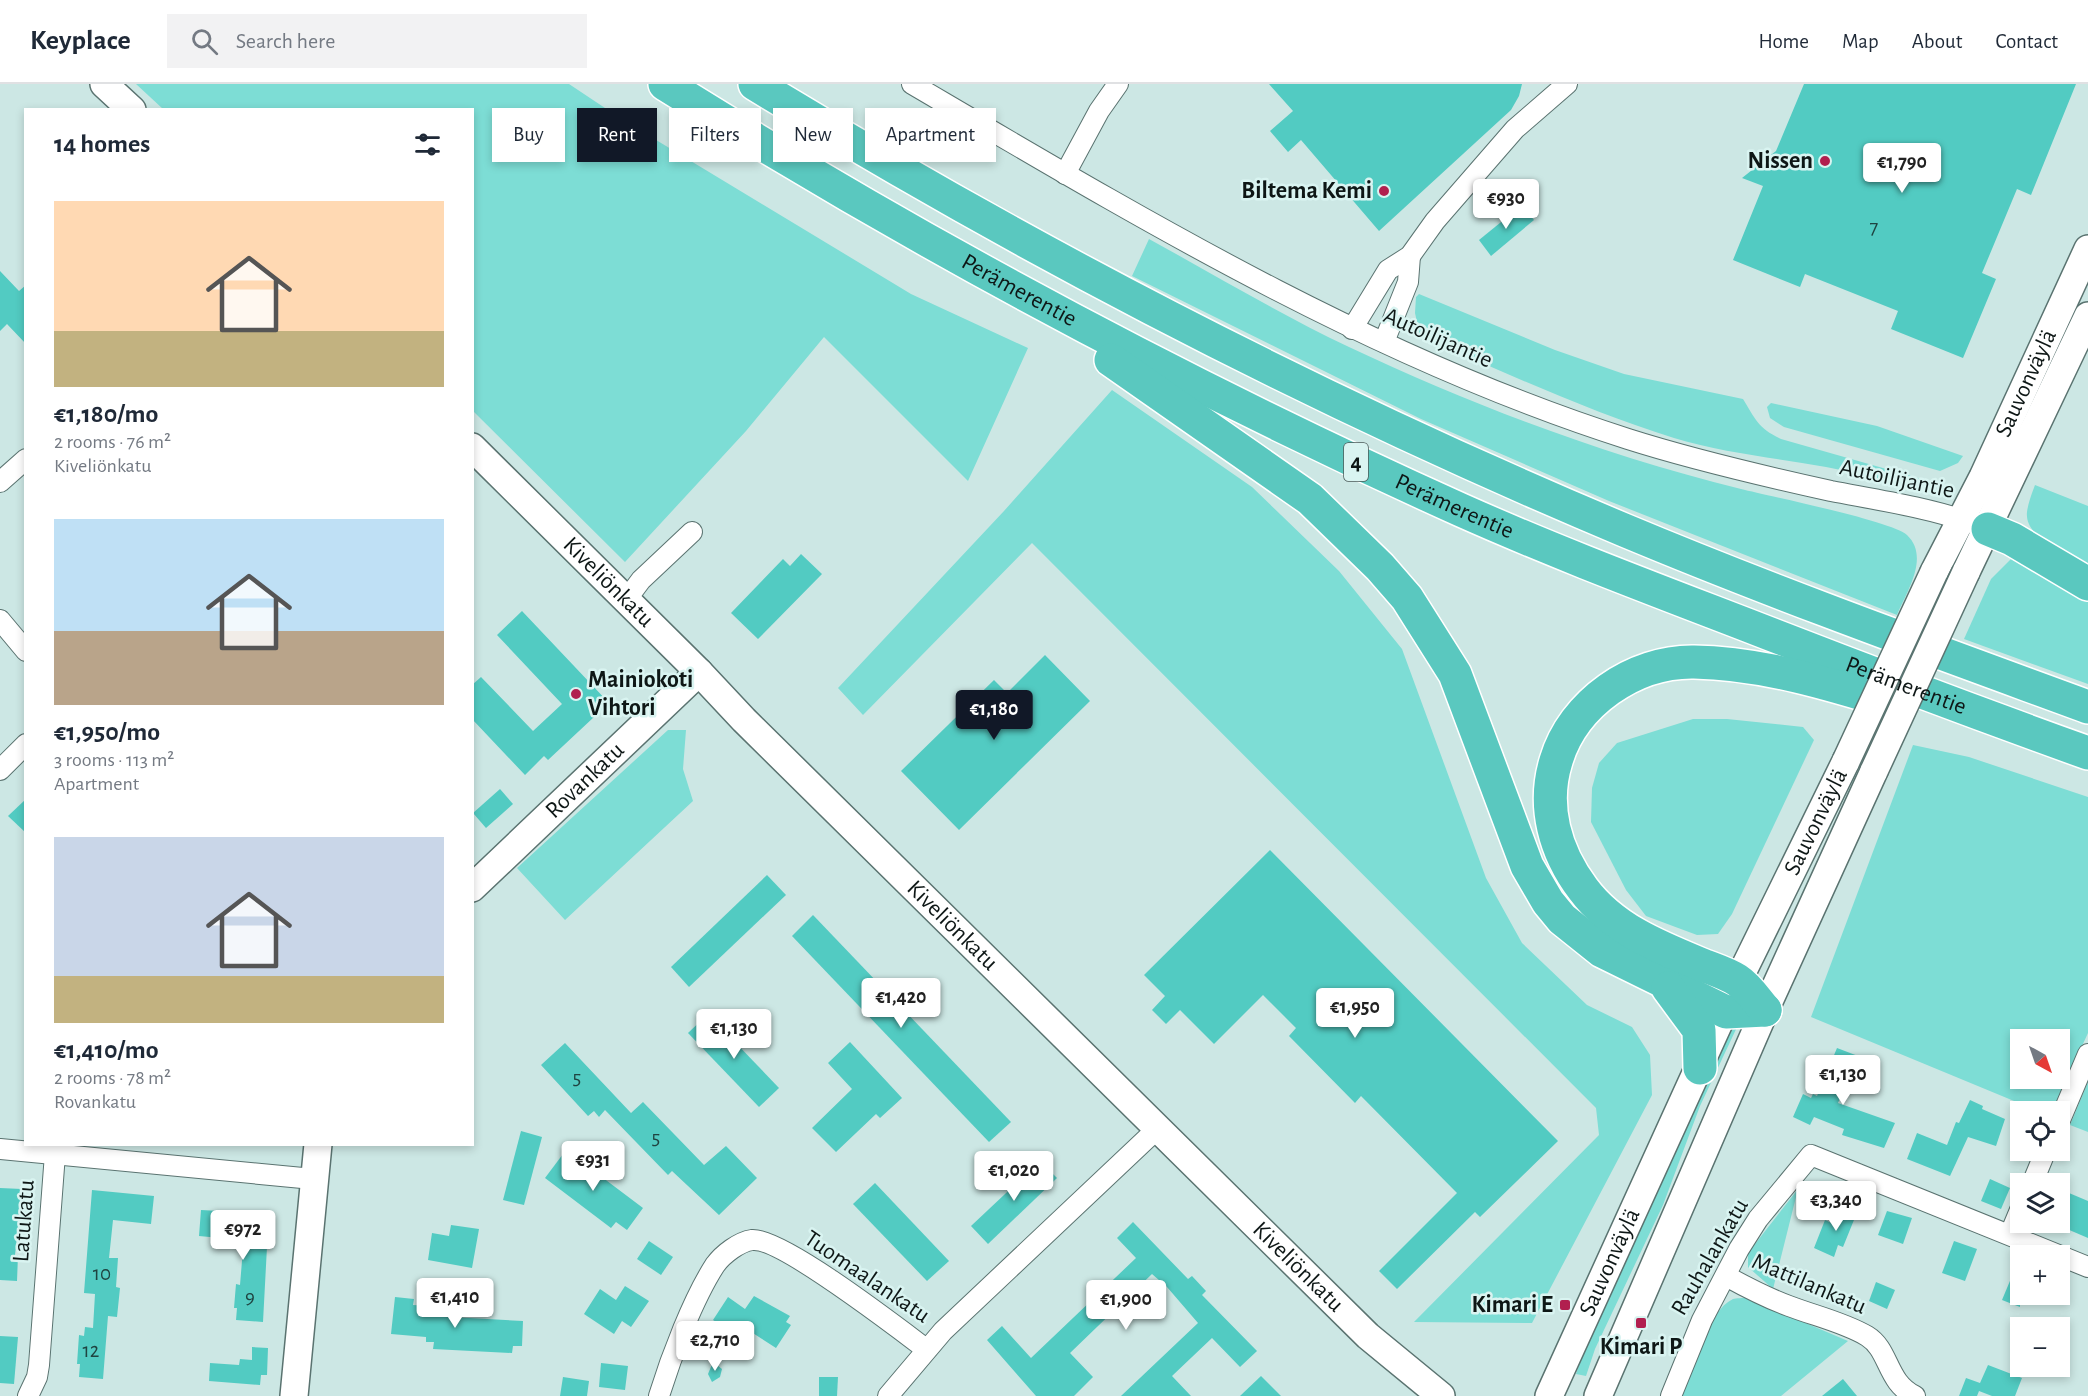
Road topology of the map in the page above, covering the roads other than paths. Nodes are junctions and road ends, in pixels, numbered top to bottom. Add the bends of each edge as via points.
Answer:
1 (104, 84) edge
2 (665, 84) edge
3 (755, 84) edge
4 (912, 84) edge
5 (1118, 84) edge
6 (1567, 84) edge
7 (130, 108) edge
8 (1065, 174) junction
9 (2088, 249) edge
10 (1410, 256) junction
11 (1055, 312) junction
12 (2088, 316) edge
13 (1352, 329) junction
14 (1384, 342) junction
15 (474, 449) edge
16 (24, 461) edge
17 (0, 482) edge
18 (1975, 524) junction
19 (692, 532) dead end
20 (2088, 584) edge
21 (626, 600) junction
22 (0, 620) edge
23 (24, 649) edge
24 (699, 672) junction
25 (2088, 706) edge
26 (1979, 714) junction
27 (24, 746) edge
28 (2088, 753) edge
29 (0, 770) edge
30 (474, 886) edge
31 (1738, 981) junction
32 (1663, 982) junction
33 (1765, 1010) junction
34 (1726, 1012) junction
35 (2088, 1054) edge
36 (1700, 1068) junction
37 (2068, 1101) edge
38 (1157, 1129) junction
39 (318, 1146) edge
40 (0, 1149) edge
41 (55, 1155) junction
42 (313, 1179) junction
43 (2010, 1234) joint
44 (2088, 1267) edge
45 (1726, 1276) junction
46 (926, 1349) junction
47 (28, 1396) edge
48 (294, 1396) edge
49 (659, 1396) edge
50 (888, 1396) edge
51 (1441, 1396) edge
52 (1549, 1396) edge
53 (1598, 1396) edge
54 (1671, 1396) edge
55 (1915, 1396) edge

1 - 7 main road
2 - 11 highway, Perämerentie / 4
3 - 25 highway, Perämerentie / 4 via 1056,259 1441,449 1625,530
4 - 8 street, Autoilijantie
5 - 8 street
6 - 10 street via 1489,156
8 - 13 street, Autoilijantie
9 - 18 main road, Sauvonväylä
10 - 13 street via 1388,270
10 - 14 street via 1408,282
11 - 26 highway, Perämerentie / 4 via 1298,435 1463,511 1586,563
11 - 32 highway via 1113,361 1310,499 1394,583 1455,674 1527,866 1548,902 1589,943
12 - 18 main road, Sauvonväylä
13 - 14 street, Autoilijantie
14 - 18 street, Autoilijantie via 1466,379 1628,439 1714,464 1935,511
15 - 21 main road, Kiveliönkatu
16 - 17 street
18 - 20 highway via 2012,539
18 - 31 main road, Sauvonväylä, bridge via 1934,572
18 - 33 main road, Sauvonväylä, bridge via 1966,572
19 - 21 street via 641,580
21 - 24 main road, Kiveliönkatu
22 - 23 street
24 - 30 main road, Rovankatu
24 - 38 main road, Kiveliönkatu
26 - 28 highway, Perämerentie / 4
26 - 31 highway via 1913,709 1762,670 1694,662 1662,665 1629,676 1586,709 1569,730 1551,778 1552,825 1568,868 1584,891 1631,934
27 - 29 street
31 - 33 highway
31 - 34 main road, Sauvonväylä
32 - 34 highway
32 - 36 highway via 1699,1030
33 - 34 highway
33 - 53 main road, Sauvonväylä
34 - 36 main road, Sauvonväylä
35 - 37 street
36 - 52 main road, Sauvonväylä
38 - 46 street
38 - 51 main road, Kiveliönkatu via 1368,1336
39 - 42 main road
40 - 41 street
41 - 42 street
41 - 47 street, Latukatu via 39,1365
42 - 48 main road
43 - 44 street
43 - 45 street, Rauhalankatu via 1811,1155 1758,1219
45 - 54 street, Rauhalankatu via 1697,1331
45 - 55 street, Mattilankatu via 1870,1338 1893,1378
46 - 49 street, Tuomaalankatu via 810,1265 765,1242 749,1240 729,1251 714,1266
46 - 50 street

